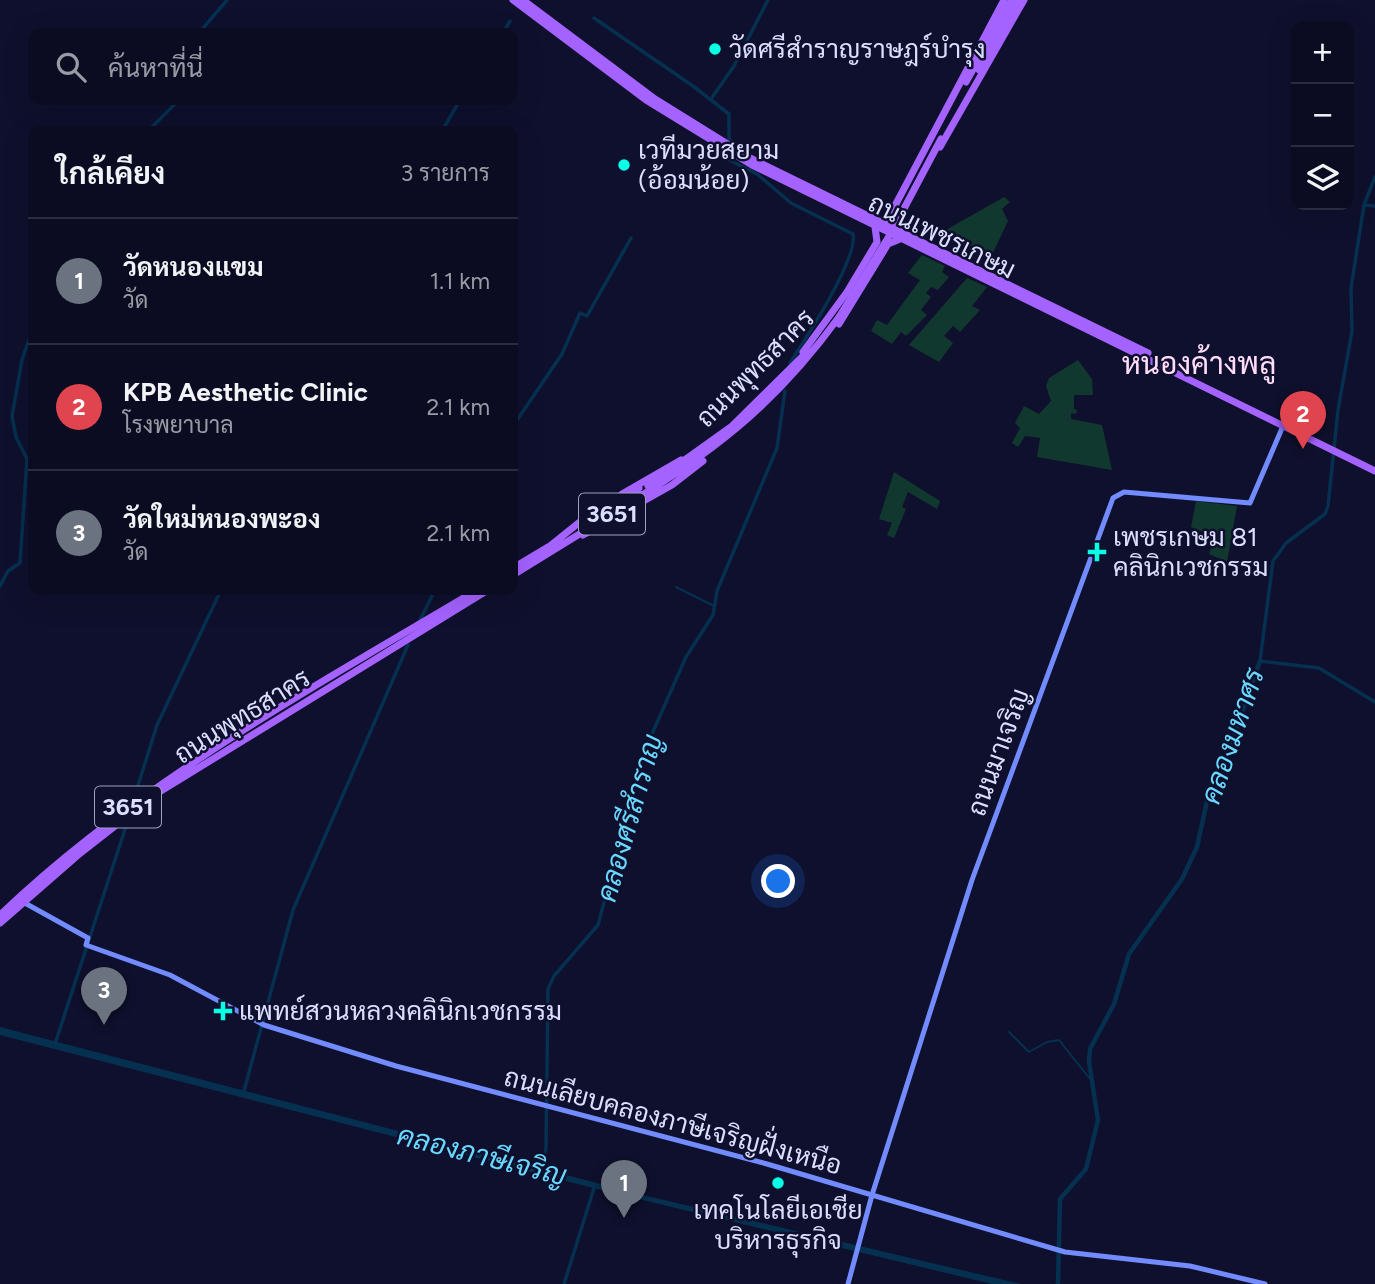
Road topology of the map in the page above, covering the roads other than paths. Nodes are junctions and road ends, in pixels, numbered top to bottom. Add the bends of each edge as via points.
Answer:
1 (513, 0) edge
2 (523, 0) edge
3 (1008, 0) edge
4 (1021, 0) edge
5 (1001, 38) junction
6 (985, 41) junction
7 (989, 55) junction
8 (976, 62) junction
9 (989, 65) junction
10 (968, 68) junction
11 (660, 106) junction
12 (939, 138) junction
13 (893, 209) junction
14 (904, 215) junction
15 (876, 224) junction
16 (903, 237) junction
17 (870, 254) junction
18 (879, 260) junction
19 (838, 316) junction
20 (792, 368) junction
21 (785, 384) junction
22 (1284, 424) junction
23 (708, 449) junction
24 (1375, 469) edge
25 (551, 548) junction
26 (518, 565) edge
27 (518, 571) edge
28 (469, 595) edge
29 (480, 595) edge
30 (251, 731) junction
31 (23, 902) junction
32 (0, 915) edge
33 (0, 923) edge
34 (872, 1195) junction
35 (848, 1284) edge
36 (1265, 1284) edge

1 - 11 main road, ถนนเพชรเกษม
2 - 11 main road, ถนนเพชรเกษม
3 - 6 main road
3 - 8 main road
3 - 10 main road
4 - 5 main road
4 - 7 main road
4 - 9 main road
5 - 7 main road
5 - 9 main road
6 - 8 main road
6 - 10 main road
7 - 12 main road
8 - 12 main road
9 - 14 main road
10 - 13 main road
11 - 15 main road, ถนนเพชรเกษม via 733,152
12 - 19 main road, ถนนพุทธสาคร / 3651, bridge via 890,232
13 - 14 main road via 897,217
13 - 15 main road via 886,221
14 - 16 main road
15 - 16 main road, ถนนเพชรเกษม
15 - 17 main road via 878,239
16 - 18 main road via 890,242
16 - 22 main road, ถนนเพชรเกษม
17 - 18 main road via 877,251
17 - 20 main road
18 - 21 main road via 831,335
19 - 20 main road, ถนนพุทธสาคร / 3651
19 - 21 main road, ถนนพุทธสาคร / 3651
20 - 23 main road, ถนนพุทธสาคร / 3651
21 - 23 main road, ถนนพุทธสาคร / 3651
22 - 24 main road, ถนนเพชรเกษม
22 - 34 main road, ถนนมาเจริญ via 1250,503 1124,492 1113,498 972,880
23 - 23 main road, bridge via 680,477 600,524 591,523 593,514
23 - 25 main road, ถนนพุทธสาคร / 3651
23 - 25 main road via 590,513
25 - 26 main road, ถนนพุทธสาคร / 3651
25 - 27 main road, ถนนพุทธสาคร / 3651
28 - 30 main road, ถนนพุทธสาคร / 3651
29 - 30 main road, ถนนพุทธสาคร / 3651
30 - 31 main road, ถนนพุทธสาคร / 3651 via 144,803
30 - 32 main road, ถนนพุทธสาคร / 3651 via 127,807
31 - 33 main road, ถนนพุทธสาคร / 3651
31 - 34 main road, ถนนเลียบคลองภาษีเจริญฝั่งเหนือ via 87,942 170,975 263,1024 396,1066
34 - 35 main road, ถนนมาเจริญ
34 - 36 main road, ถนนเลียบคลองภาษีเจริญฝั่งเหนือ via 1062,1251 1190,1266

